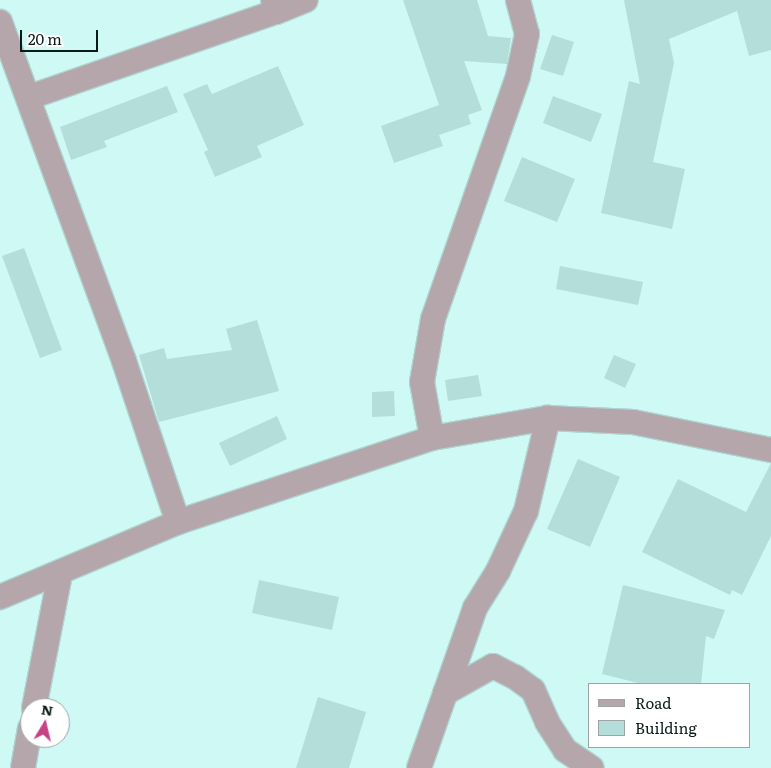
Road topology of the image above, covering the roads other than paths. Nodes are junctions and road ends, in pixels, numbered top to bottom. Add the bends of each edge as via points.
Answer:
1 (306, 0) edge
2 (518, 0) edge
3 (274, 6) edge
4 (0, 22) edge
5 (30, 98) junction
6 (548, 418) junction
7 (432, 438) junction
8 (771, 450) edge
9 (178, 522) junction
10 (60, 574) junction
11 (0, 596) edge
12 (445, 693) junction
13 (36, 698) edge
14 (27, 748) edge
15 (23, 768) edge
16 (420, 768) edge
17 (592, 768) edge

1 - 3 street
2 - 7 street via 527,34 518,76 433,319 422,382
3 - 5 street
4 - 5 street
5 - 9 street via 39,132 124,361
6 - 7 street
6 - 8 street via 633,422
6 - 12 street via 526,511 498,571 475,608
7 - 9 street
9 - 10 street
10 - 11 street
10 - 13 street
12 - 16 street
12 - 17 street via 493,666 515,677 533,690 546,722 565,750
14 - 15 street

